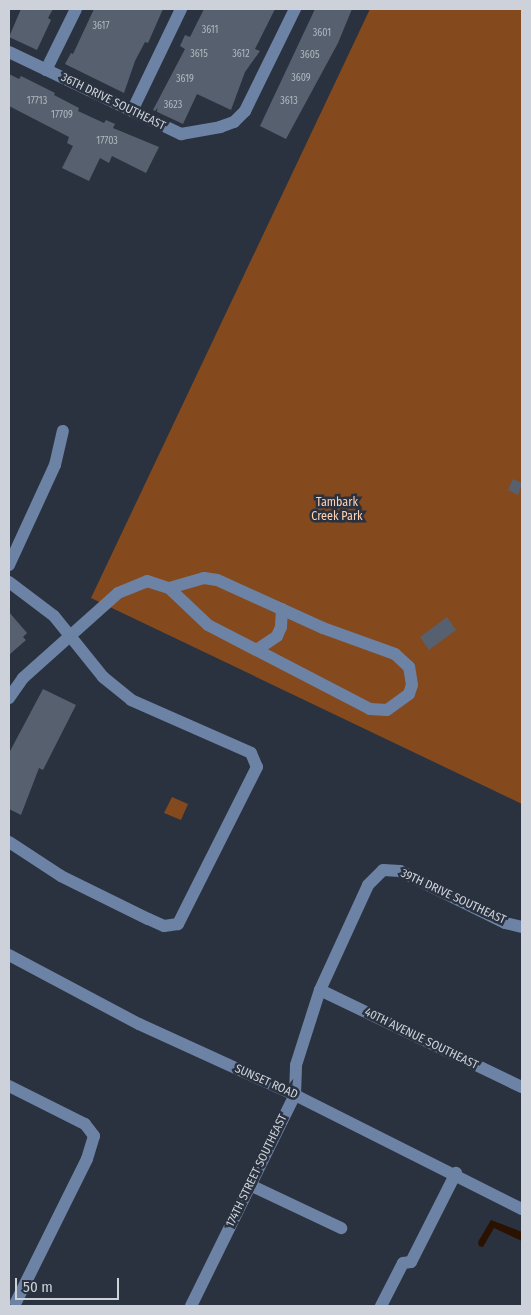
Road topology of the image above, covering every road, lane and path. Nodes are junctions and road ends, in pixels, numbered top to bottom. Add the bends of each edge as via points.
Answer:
1 (76, 9) edge
2 (181, 9) edge
3 (295, 9) edge
4 (9, 52) edge
5 (46, 70) junction
6 (132, 111) junction
7 (63, 431) dead end
8 (9, 566) edge
9 (9, 582) edge
10 (169, 588) junction
11 (282, 609) junction
12 (69, 636) junction
13 (258, 649) junction
14 (9, 698) edge
15 (9, 842) edge
16 (383, 870) joint
17 (522, 927) edge
18 (9, 956) edge
19 (320, 990) junction
20 (9, 1086) edge
21 (522, 1087) edge
22 (295, 1094) junction
23 (456, 1173) junction
24 (250, 1185) junction
25 (522, 1208) edge
26 (340, 1228) dead end
27 (17, 1302) edge
28 (191, 1306) edge
29 (381, 1306) edge

1 - 5 street
2 - 6 street
3 - 6 street, 36TH DRIVE SOUTHEAST via 245,111 234,122 181,134
4 - 5 street, 36TH DRIVE SOUTHEAST
5 - 6 street, 36TH DRIVE SOUTHEAST
7 - 8 street via 55,465
9 - 12 street via 54,616
10 - 11 street via 204,578 217,580
10 - 12 street via 147,581 134,584 118,593
10 - 13 street via 196,618
11 - 13 street via 281,627 276,636
11 - 13 street via 395,654 409,667 412,685 409,694 394,707 379,712
12 - 14 street via 23,678
12 - 15 street via 103,677 131,700 251,753 257,767 178,924 164,926 148,919 61,876
16 - 17 street, 39TH DRIVE SOUTHEAST via 400,871 505,923
16 - 19 street, 174TH STREET SOUTHEAST via 368,884
18 - 22 street, SUNSET ROAD via 139,1024
19 - 21 street, 40TH AVENUE SOUTHEAST
19 - 22 street, 174TH STREET SOUTHEAST via 296,1065
20 - 27 street via 85,1124 94,1136 87,1159
22 - 23 street, SUNSET ROAD
22 - 24 street, 174TH STREET SOUTHEAST
23 - 25 street, SUNSET ROAD
23 - 29 street via 411,1262 403,1262
24 - 26 street
24 - 28 street, 174TH STREET SOUTHEAST

